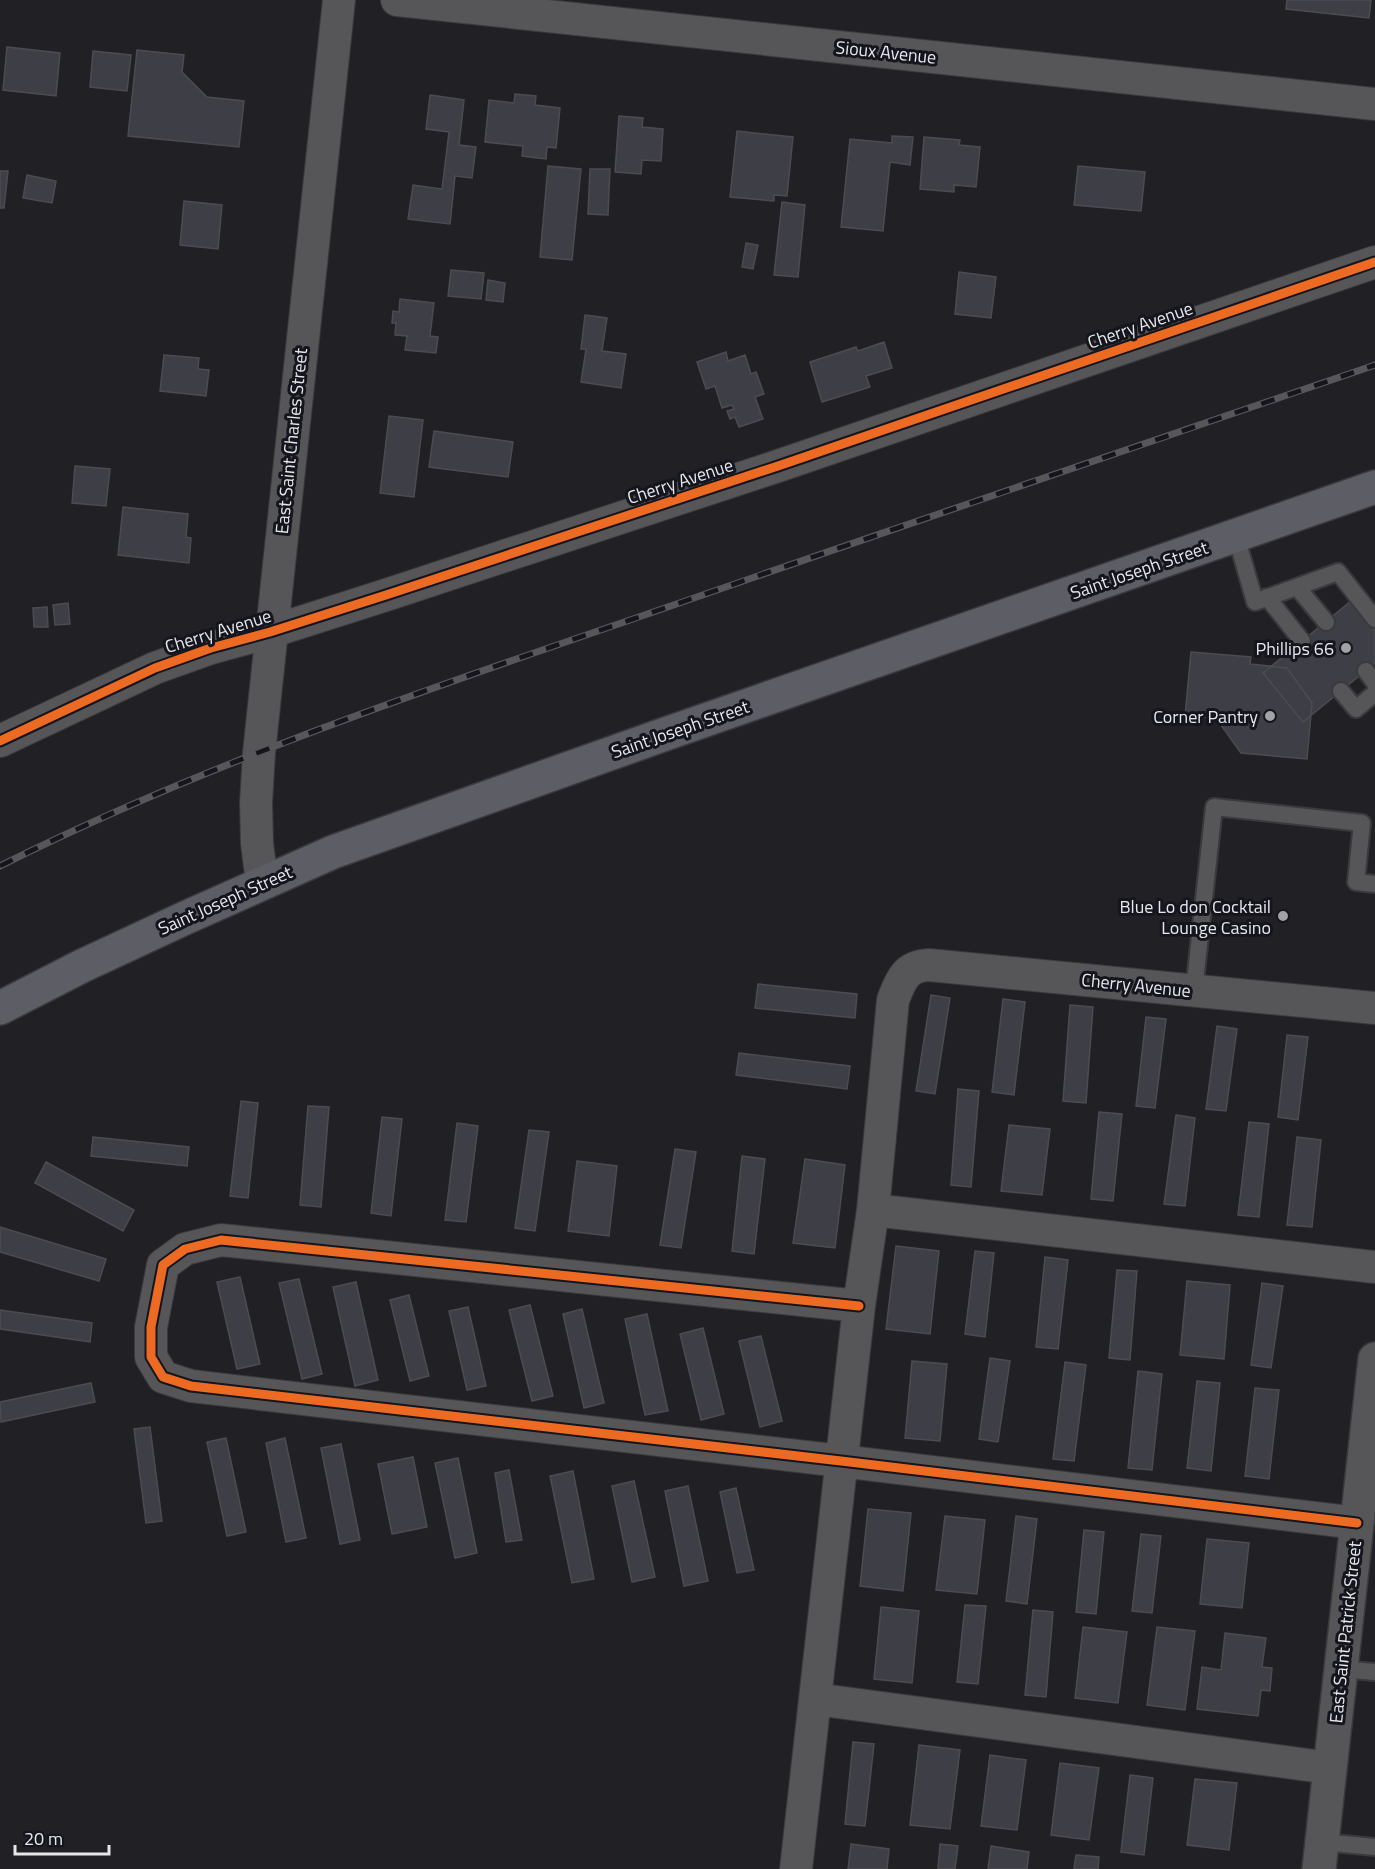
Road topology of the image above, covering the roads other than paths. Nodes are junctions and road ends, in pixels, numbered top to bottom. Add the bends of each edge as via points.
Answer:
1 (339, 0) edge
2 (397, 0) edge
3 (1375, 104) edge
4 (1375, 262) edge
5 (1375, 487) edge
6 (1236, 536) junction
7 (1297, 587) junction
8 (1267, 597) junction
9 (1375, 620) edge
10 (1326, 622) dead end
11 (270, 632) junction
12 (1302, 641) dead end
13 (1341, 691) dead end
14 (1375, 693) edge
15 (0, 741) edge
16 (262, 883) junction
17 (1375, 884) edge
18 (1194, 991) junction
19 (0, 1008) edge
20 (1375, 1008) edge
21 (873, 1210) junction
22 (1375, 1267) edge
23 (859, 1306) junction
24 (1375, 1359) edge
25 (841, 1461) junction
26 (1357, 1523) junction
27 (1341, 1669) junction
28 (1375, 1672) edge
29 (815, 1699) junction
30 (1330, 1768) junction
31 (1375, 1847) edge
32 (1320, 1855) edge
33 (796, 1869) edge

1 - 11 street, East Saint Charles Street
2 - 3 street, Sioux Avenue
4 - 11 street, Cherry Avenue via 767,470
5 - 6 main road, Saint Joseph Street
6 - 8 lane via 1256,602
6 - 16 main road, Saint Joseph Street via 393,830
7 - 8 lane
7 - 9 lane via 1338,572
7 - 10 lane
8 - 12 lane
11 - 15 street, Cherry Avenue via 155,668
11 - 16 street, East Saint Charles Street via 256,803
13 - 14 lane via 1356,709
16 - 19 main road, Saint Joseph Street
17 - 18 lane via 1356,882 1362,823 1214,807
18 - 20 street, Cherry Avenue
18 - 21 street, Cherry Avenue via 916,966 901,979 894,1000
21 - 22 street
21 - 23 street
23 - 25 street
23 - 25 street via 221,1240 185,1249 163,1265 151,1327 151,1357 164,1377 191,1386
24 - 26 main road, East Saint Patrick Street
25 - 26 street
25 - 29 street
26 - 27 main road, East Saint Patrick Street
27 - 28 lane
27 - 30 main road, East Saint Patrick Street
29 - 30 street
29 - 33 street
30 - 32 main road, East Saint Patrick Street
31 - 32 lane

